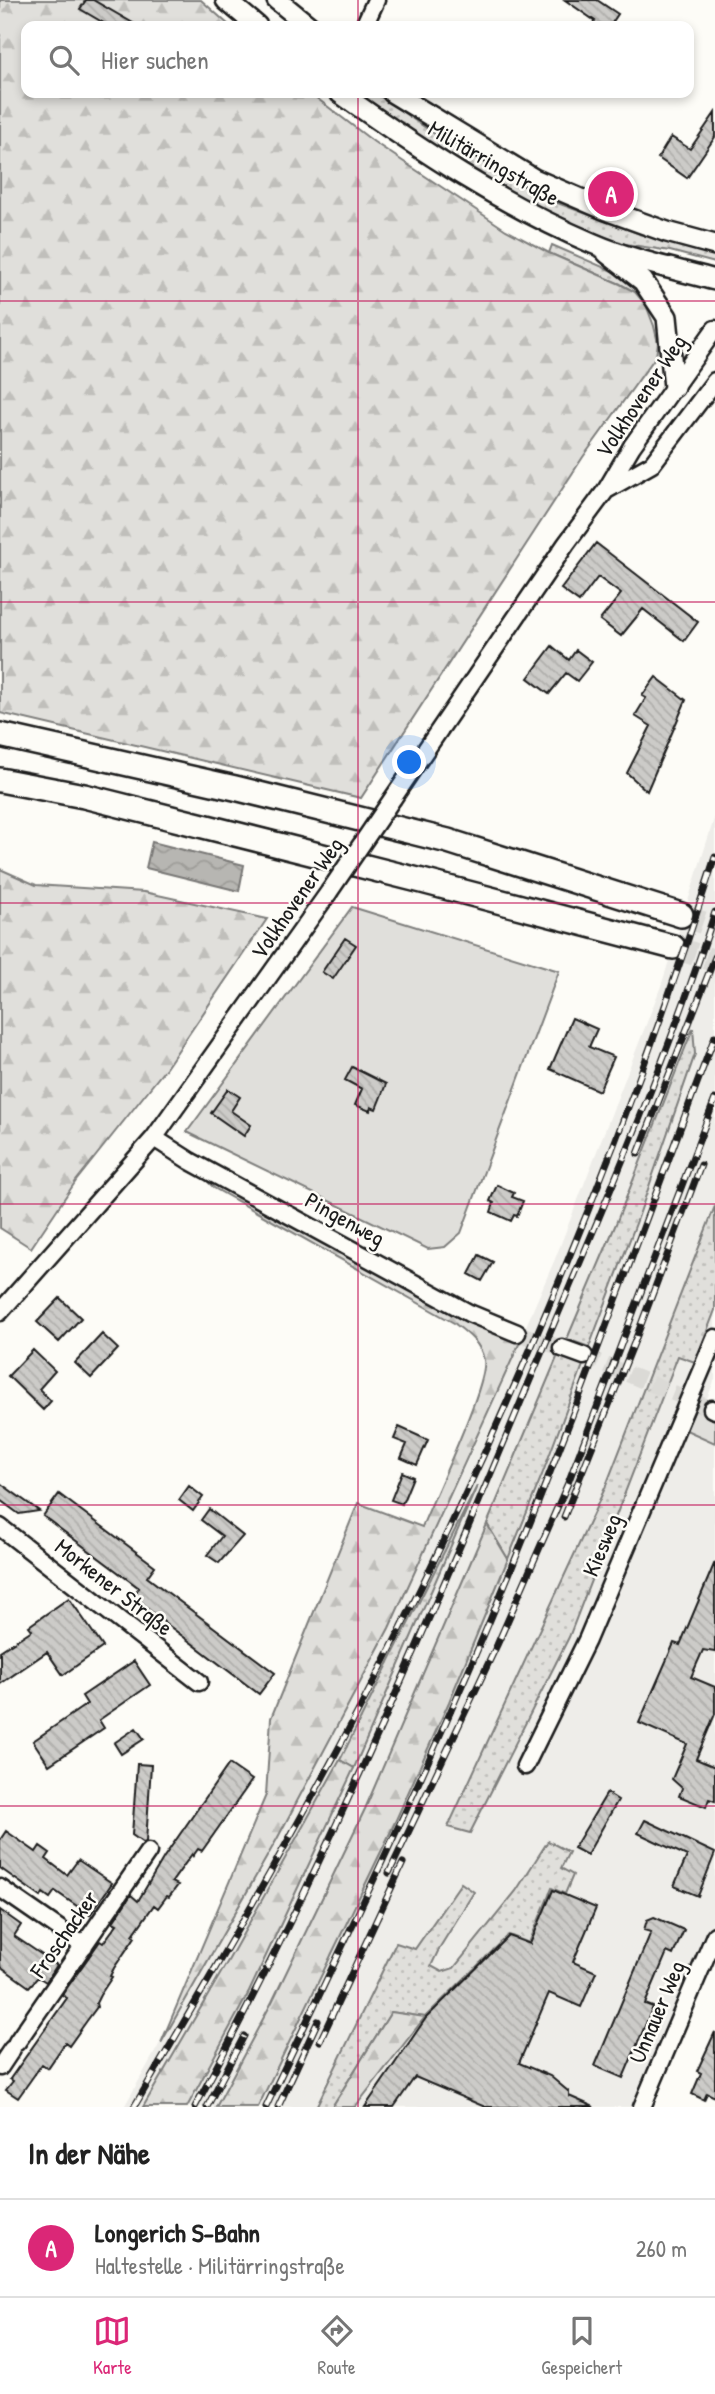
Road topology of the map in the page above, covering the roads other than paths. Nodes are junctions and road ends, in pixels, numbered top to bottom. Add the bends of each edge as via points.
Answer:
1 (226, 0) edge
2 (277, 0) edge
3 (376, 0) edge
4 (251, 21) edge
5 (303, 21) edge
6 (366, 21) edge
7 (347, 98) edge
8 (401, 98) edge
9 (595, 244) junction
10 (715, 245) edge
11 (715, 280) edge
12 (715, 329) edge
13 (715, 381) edge
14 (674, 387) junction
15 (606, 490) junction
16 (0, 735) edge
17 (0, 780) edge
18 (681, 915) tunnel mouth
19 (673, 947) tunnel mouth
20 (154, 1138) junction
21 (0, 1312) edge
22 (517, 1333) tunnel mouth
23 (715, 1338) edge
24 (562, 1348) tunnel mouth
25 (584, 1356) tunnel mouth
26 (0, 1527) edge
27 (199, 1682) dead end
28 (525, 1766) dead end
29 (148, 1852) dead end
30 (0, 1888) edge
31 (715, 1935) edge
32 (84, 1946) junction
33 (0, 2067) edge
34 (642, 2107) edge

1 - 4 main road
2 - 5 main road
3 - 6 street
7 - 9 main road, Militärringstraße via 485,191
8 - 10 main road, Militärringstraße via 534,179 606,210
9 - 11 main road, Militärringstraße
9 - 14 main road via 643,281 656,297 667,317
12 - 14 street, Volkhovener Weg
13 - 15 street, Volkhovener Weg via 652,464
14 - 15 street, Volkhovener Weg
15 - 20 street, Volkhovener Weg, bridge
16 - 18 highway via 448,841
17 - 19 highway via 111,803
20 - 21 street, Volkhovener Weg
20 - 22 street, Pingenweg via 469,1312
23 - 28 street, Kiesweg via 587,1640
24 - 25 street
26 - 27 street, Morkener Straße
29 - 32 street, Froschacker
30 - 32 street
31 - 34 street, Unnauer Weg
32 - 33 street, Froschacker

